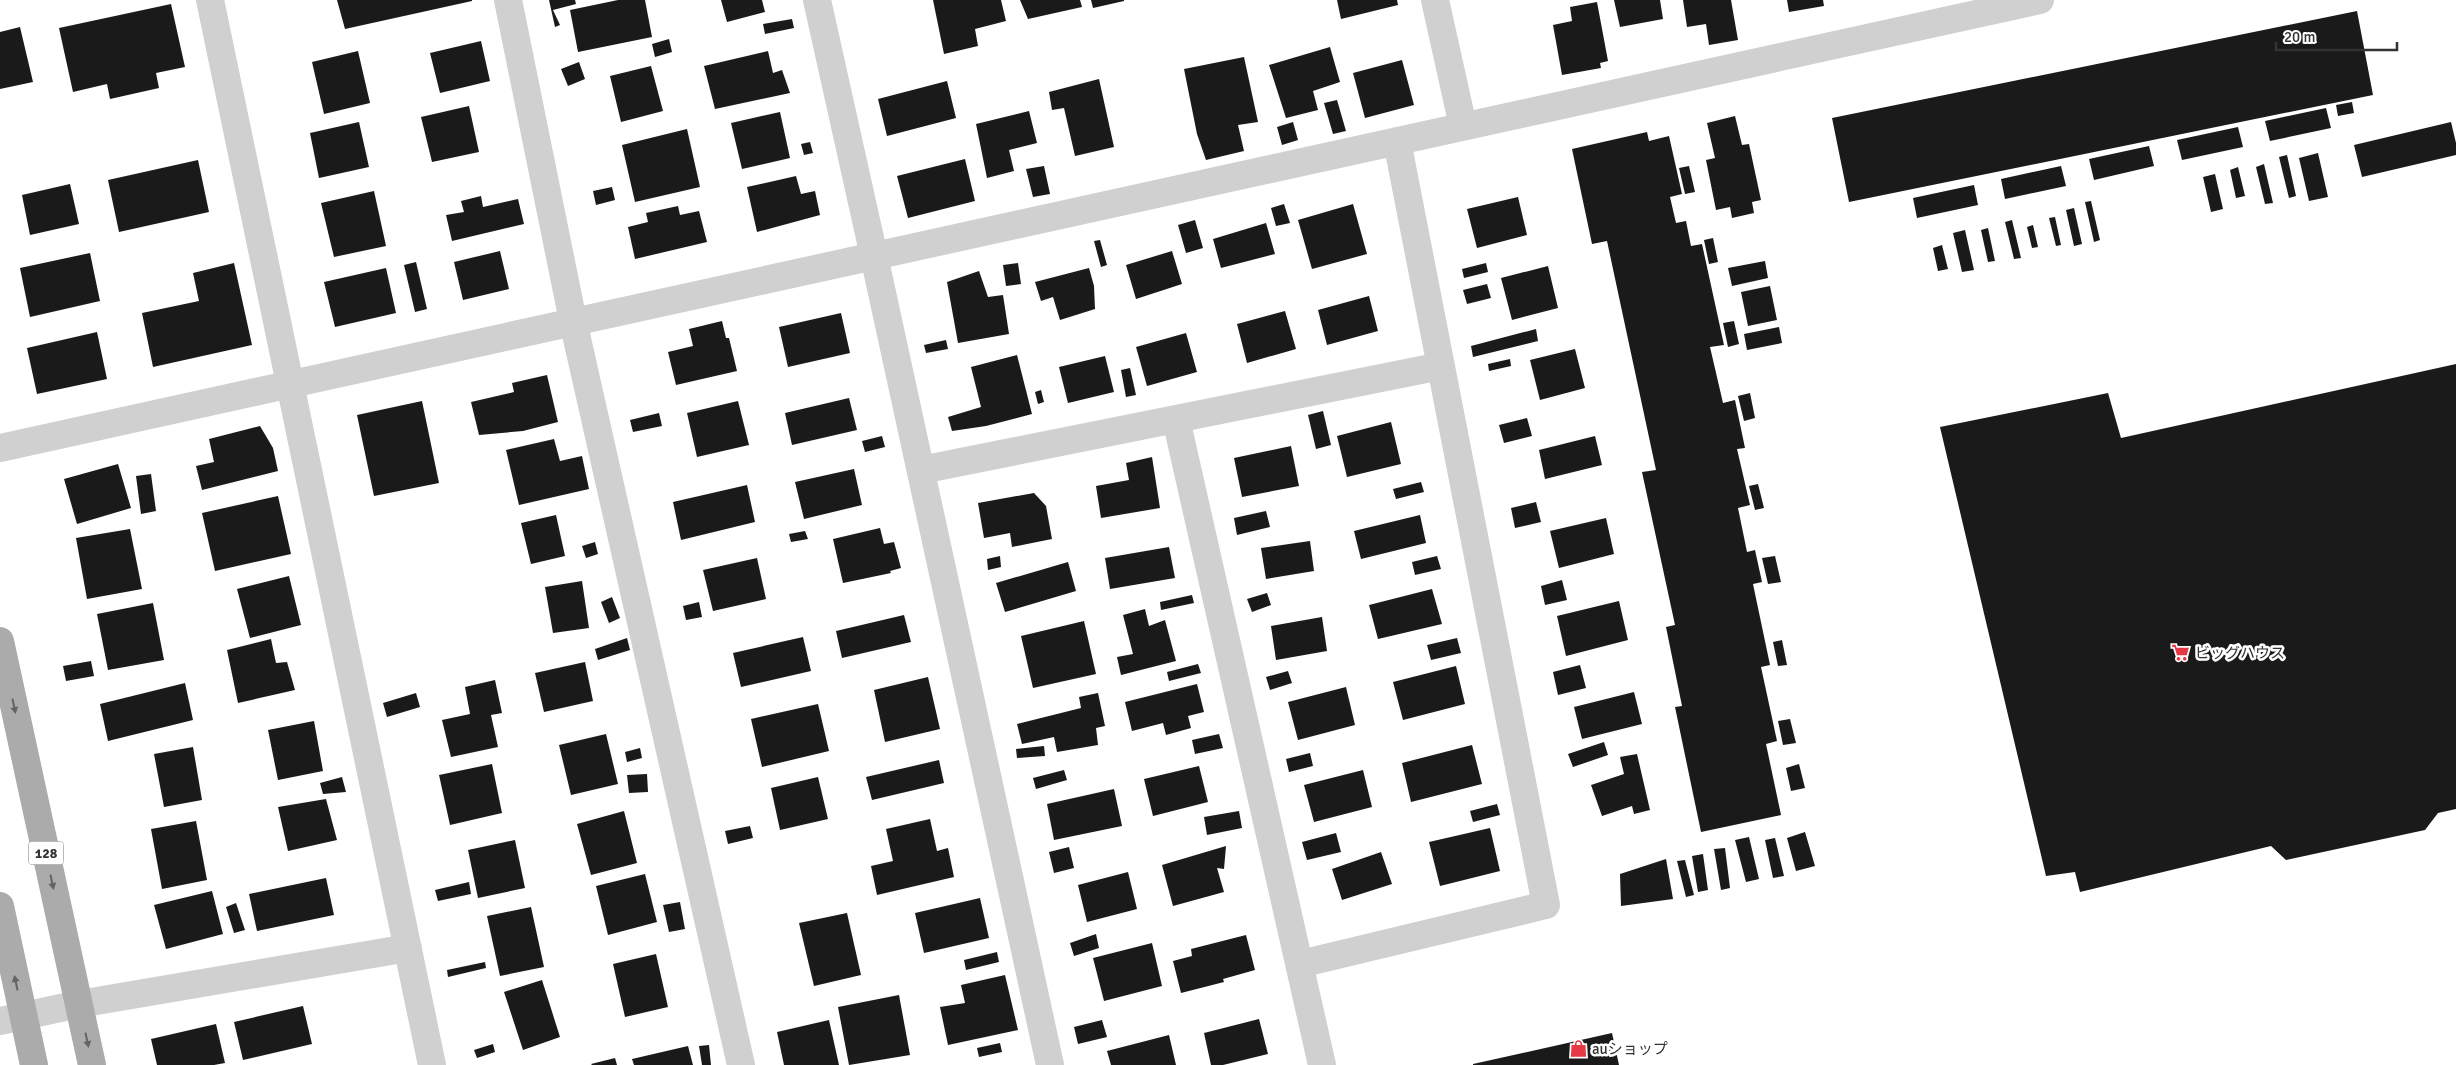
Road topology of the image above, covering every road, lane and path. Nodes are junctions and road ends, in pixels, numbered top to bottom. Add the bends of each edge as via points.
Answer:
1 (210, 0) edge
2 (508, 0) edge
3 (817, 0) edge
4 (1436, 0) edge
5 (2040, 0) edge
6 (1463, 126) junction
7 (1397, 141) junction
8 (874, 256) junction
9 (573, 321) junction
10 (1441, 366) junction
11 (291, 384) junction
12 (1176, 419) junction
13 (0, 448) edge
14 (921, 470) junction
15 (0, 641) edge
16 (0, 906) edge
17 (408, 948) junction
18 (1300, 964) junction
19 (79, 1004) junction
20 (12, 1019) edge
21 (34, 1065) edge
22 (92, 1065) edge
23 (432, 1065) edge
24 (741, 1065) edge
25 (1050, 1065) edge
26 (1322, 1065) edge

1 - 11 street
2 - 9 street
3 - 8 street
4 - 6 street
5 - 6 street
6 - 7 street
7 - 8 street
7 - 10 street
8 - 9 street
8 - 14 street
9 - 11 street
9 - 24 street
10 - 12 street
10 - 18 street via 1546,905
11 - 13 street
11 - 17 street
12 - 14 street
12 - 18 street
14 - 25 street
15 -> 19 main road, 128
20 -> 16 main road
17 - 19 street
17 - 23 street
18 - 26 street
19 - 20 street
19 -> 22 main road, 128
20 - 21 main road

